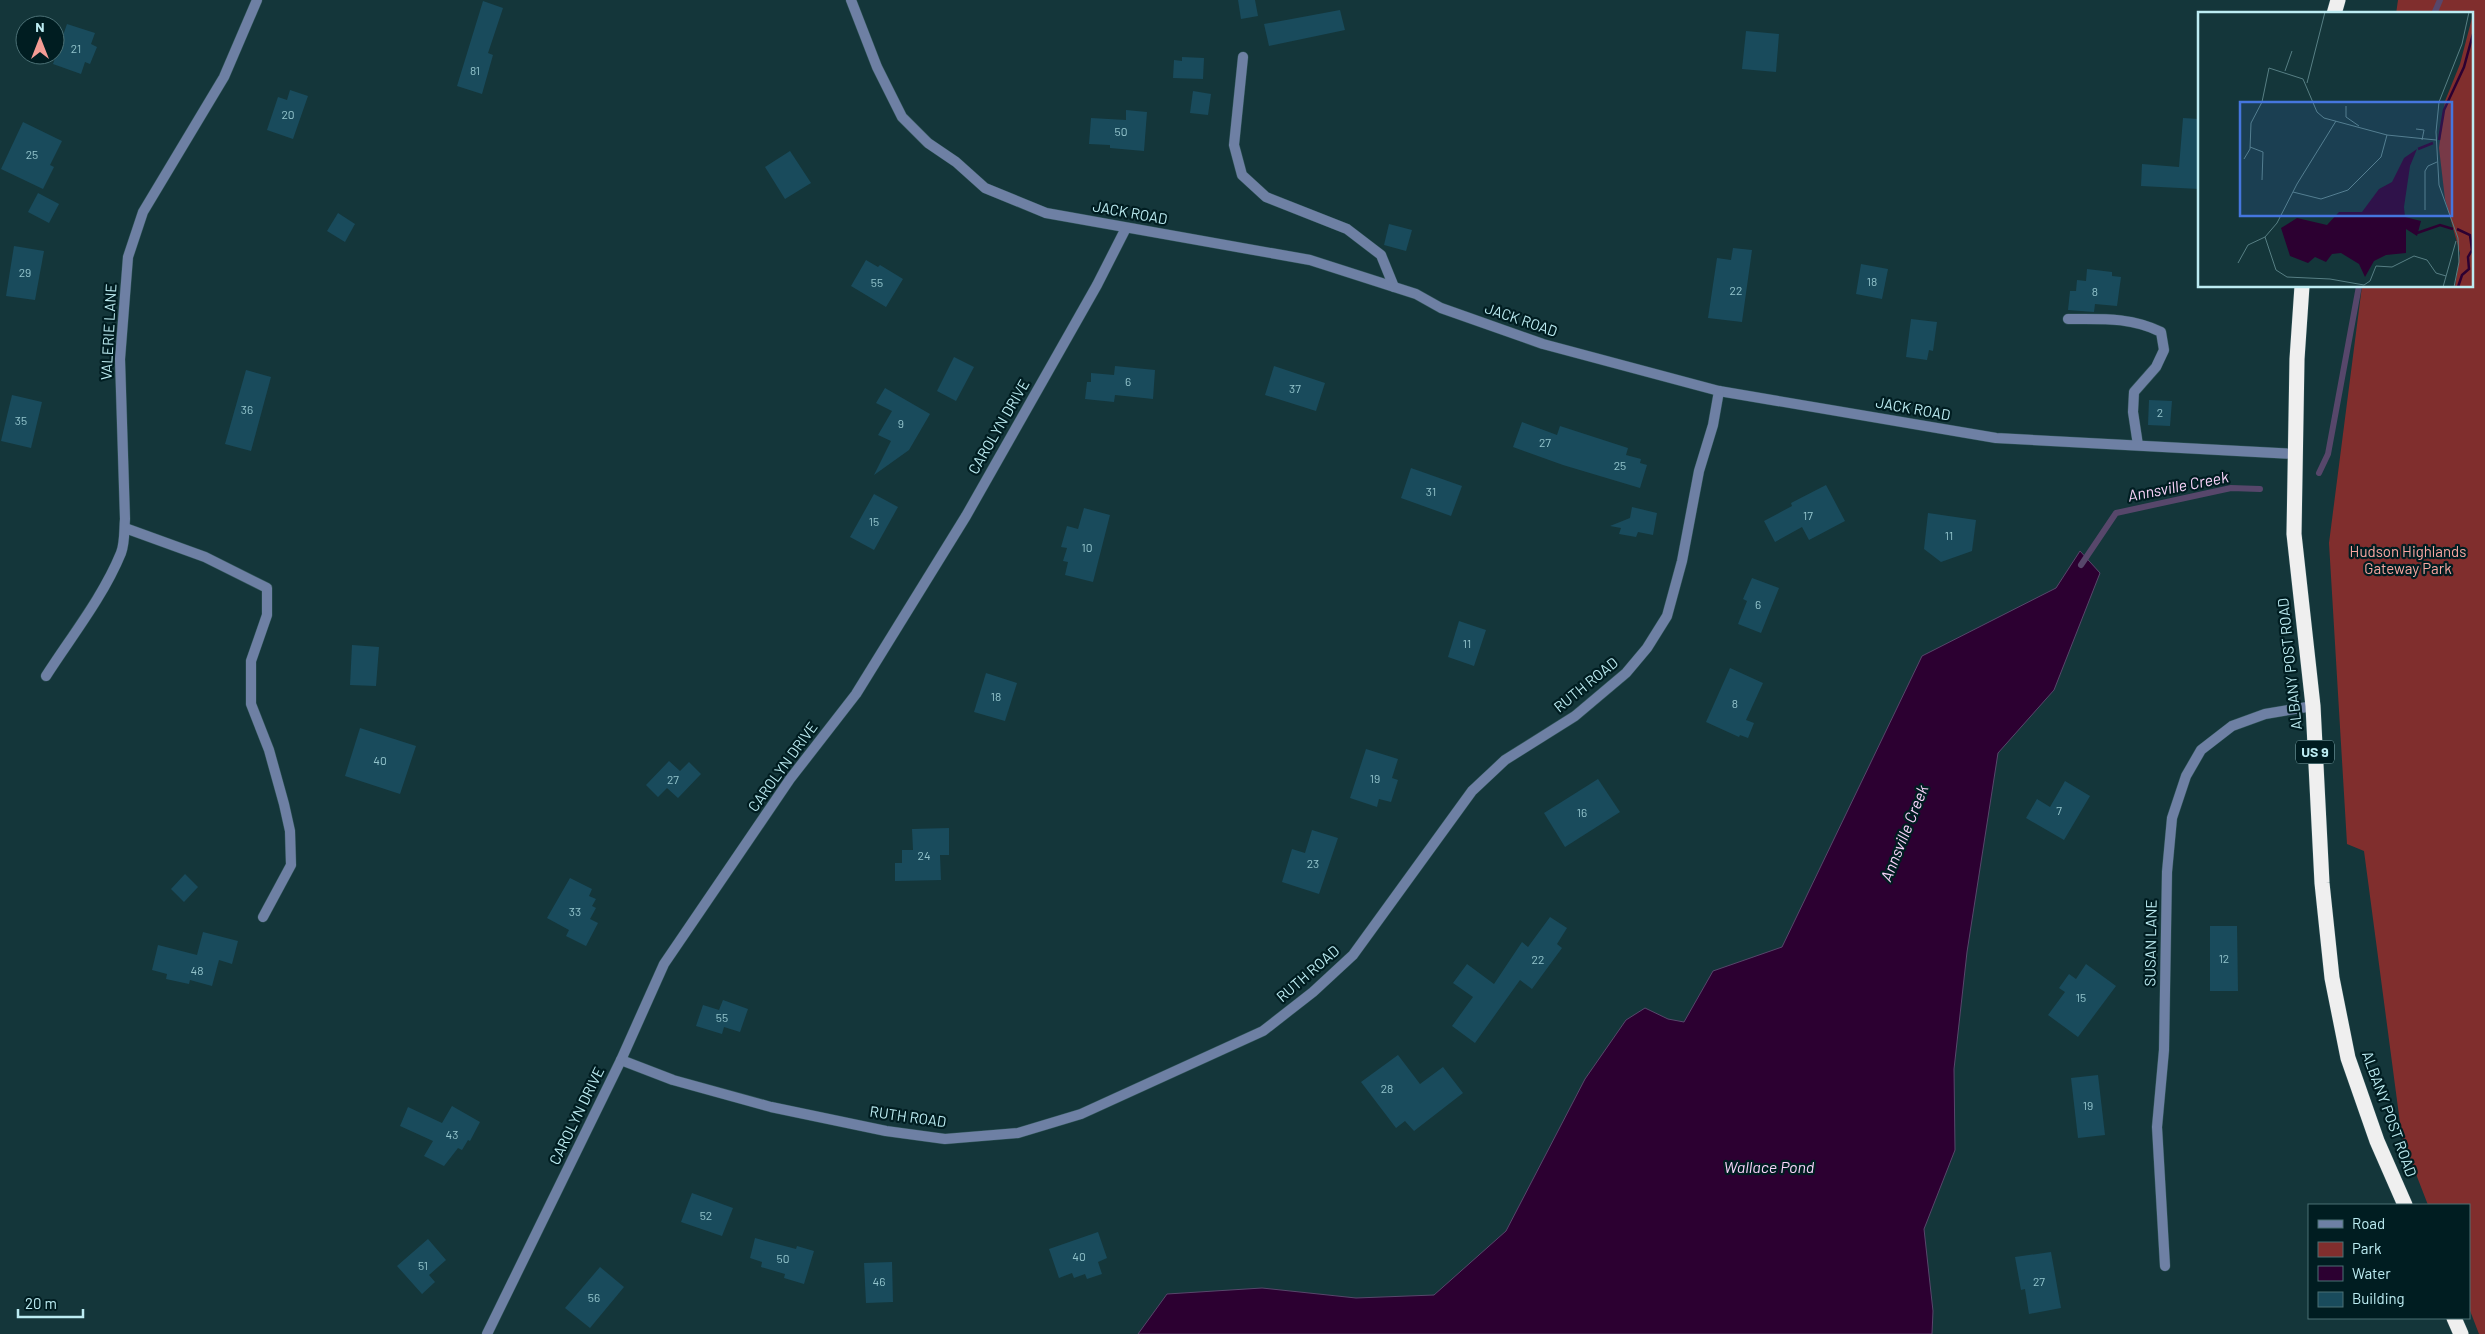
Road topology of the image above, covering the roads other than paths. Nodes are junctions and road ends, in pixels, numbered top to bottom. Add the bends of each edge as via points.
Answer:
1 (257, 0) edge
2 (851, 0) edge
3 (1243, 57) dead end
4 (1126, 228) junction
5 (1394, 287) junction
6 (2302, 288) edge
7 (2068, 319) dead end
8 (1719, 391) junction
9 (2138, 446) junction
10 (2295, 454) junction
11 (125, 528) junction
12 (46, 676) dead end
13 (2313, 706) junction
14 (263, 917) dead end
15 (621, 1060) junction
16 (2405, 1204) edge
17 (2165, 1266) dead end
18 (2454, 1319) edge
19 (486, 1334) edge
20 (2461, 1334) edge

1 - 11 street, VALERIE LANE via 224,77 143,212 128,257 120,359
2 - 4 street, JACK ROAD via 877,67 902,117 928,143 985,188 1046,213
3 - 5 street via 1234,146 1242,175 1266,197 1347,230 1381,255
4 - 5 street, JACK ROAD via 1310,260
4 - 15 street, CAROLYN DRIVE via 966,516 856,694 790,779 664,964
5 - 8 street, JACK ROAD via 1416,294 1441,308 1543,344
6 - 10 highway, ALBANY POST ROAD / US 9
7 - 9 street via 2115,320 2143,324 2161,332 2164,350 2156,368 2134,392
8 - 9 street, JACK ROAD via 1996,438
8 - 15 street, RUTH ROAD via 1667,616 1648,648 1626,672 1575,716 1505,760 1472,791 1353,955 1314,992 1263,1031 1081,1114 1018,1133 945,1140 771,1107 673,1080
9 - 10 street, JACK ROAD
10 - 13 highway, ALBANY POST ROAD / US 9 via 2294,534
11 - 12 street, VALERIE LANE via 122,552 104,587
11 - 14 street via 205,557 267,588 267,615 251,661 251,704 269,750 284,804 290,830 291,865
13 - 16 highway, ALBANY POST ROAD / US 9 via 2322,883 2332,978 2351,1066
13 - 17 street, SUSAN LANE via 2264,714 2232,726 2201,750 2186,776 2172,818 2167,872 2164,1050 2158,1127
15 - 19 street, CAROLYN DRIVE
18 - 20 highway

